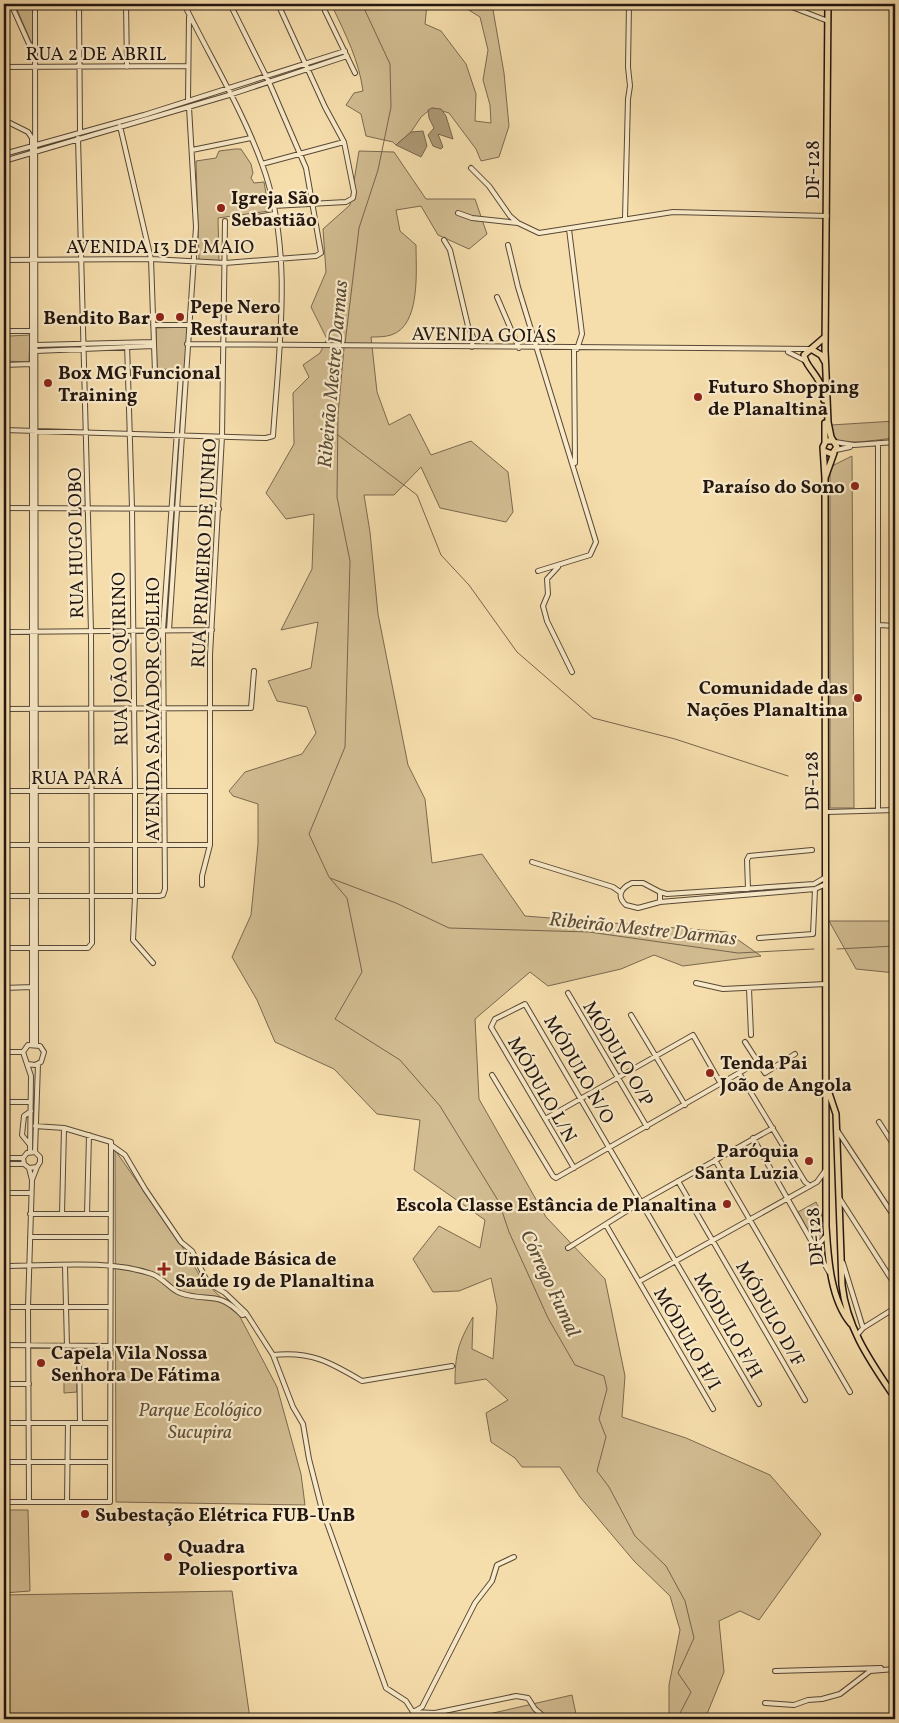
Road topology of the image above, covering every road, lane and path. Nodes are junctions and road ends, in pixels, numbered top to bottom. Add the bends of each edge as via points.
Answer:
1 (12, 4) edge
2 (35, 4) edge
3 (79, 4) edge
4 (126, 4) edge
5 (184, 4) edge
6 (242, 4) edge
7 (278, 4) edge
8 (629, 4) edge
9 (784, 4) edge
10 (828, 4) edge
11 (231, 5) edge
12 (325, 11) dead end
13 (189, 15) junction
14 (828, 21) junction
15 (34, 48) junction
16 (345, 51) junction
17 (348, 56) junction
18 (306, 63) junction
19 (188, 66) junction
20 (4, 67) edge
21 (35, 67) junction
22 (80, 67) junction
23 (127, 67) junction
24 (310, 69) junction
25 (355, 73) dead end
26 (266, 76) junction
27 (269, 82) junction
28 (226, 88) junction
29 (229, 95) junction
30 (188, 100) junction
31 (189, 107) junction
32 (144, 117) junction
33 (132, 118) junction
34 (4, 120) edge
35 (134, 123) junction
36 (103, 125) junction
37 (120, 126) junction
38 (93, 128) junction
39 (105, 130) junction
40 (80, 131) junction
41 (95, 134) junction
42 (78, 138) junction
43 (251, 138) junction
44 (344, 142) junction
45 (34, 145) junction
46 (192, 150) junction
47 (33, 151) junction
48 (4, 154) edge
49 (300, 154) junction
50 (4, 162) edge
51 (262, 164) junction
52 (471, 168) dead end
53 (313, 204) junction
54 (273, 206) junction
55 (458, 213) dead end
56 (274, 214) junction
57 (510, 216) junction
58 (827, 216) junction
59 (625, 218) junction
60 (225, 221) dead end
61 (504, 223) junction
62 (518, 223) junction
63 (247, 226) dead end
64 (569, 229) junction
65 (444, 240) dead end
66 (508, 245) dead end
67 (281, 258) junction
68 (81, 259) junction
69 (151, 259) junction
70 (4, 260) edge
71 (34, 260) junction
72 (193, 262) junction
73 (225, 263) junction
74 (496, 297) dead end
75 (189, 324) junction
76 (153, 325) junction
77 (33, 330) junction
78 (4, 331) edge
79 (826, 337) junction
80 (36, 344) junction
81 (153, 344) junction
82 (187, 344) junction
83 (127, 345) junction
84 (224, 345) junction
85 (279, 345) junction
86 (84, 347) junction
87 (472, 347) junction
88 (519, 348) junction
89 (538, 348) junction
90 (575, 349) junction
91 (811, 349) junction
92 (781, 350) junction
93 (33, 351) junction
94 (804, 360) junction
95 (33, 364) junction
96 (4, 365) edge
97 (826, 368) junction
98 (187, 373) junction
99 (816, 373) junction
100 (181, 374) junction
101 (4, 430) edge
102 (33, 430) junction
103 (86, 431) junction
104 (130, 432) junction
105 (179, 434) junction
106 (222, 436) junction
107 (834, 441) junction
108 (825, 442) junction
109 (895, 442) edge
110 (878, 443) junction
111 (854, 445) junction
112 (824, 451) junction
113 (835, 452) junction
114 (574, 465) junction
115 (825, 478) junction
116 (4, 508) edge
117 (33, 508) junction
118 (88, 508) junction
119 (132, 508) junction
120 (174, 508) junction
121 (219, 509) junction
122 (558, 566) junction
123 (538, 572) dead end
124 (879, 625) junction
125 (895, 626) edge
126 (163, 630) junction
127 (169, 630) junction
128 (212, 630) junction
129 (91, 631) junction
130 (133, 631) junction
131 (4, 632) edge
132 (33, 632) junction
133 (254, 671) dead end
134 (572, 672) dead end
135 (212, 707) junction
136 (164, 708) junction
137 (4, 709) edge
138 (33, 709) junction
139 (92, 709) junction
140 (134, 709) junction
141 (4, 791) edge
142 (33, 791) junction
143 (92, 791) junction
144 (134, 791) junction
145 (164, 791) junction
146 (210, 791) junction
147 (878, 810) junction
148 (895, 810) edge
149 (826, 812) junction
150 (92, 845) junction
151 (135, 845) junction
152 (165, 845) junction
153 (210, 845) junction
154 (4, 846) edge
155 (33, 846) junction
156 (812, 850) dead end
157 (532, 862) dead end
158 (826, 877) junction
159 (826, 884) junction
160 (202, 885) dead end
161 (797, 885) junction
162 (797, 890) junction
163 (815, 890) junction
164 (708, 891) junction
165 (748, 891) junction
166 (620, 892) junction
167 (660, 892) junction
168 (4, 896) edge
169 (34, 896) junction
170 (92, 896) junction
171 (135, 897) junction
172 (709, 897) junction
173 (660, 902) junction
174 (759, 938) dead end
175 (4, 948) edge
176 (34, 948) junction
177 (152, 963) dead end
178 (696, 983) dead end
179 (826, 984) junction
180 (32, 987) junction
181 (4, 988) edge
182 (749, 989) junction
183 (568, 993) dead end
184 (631, 1015) dead end
185 (492, 1022) joint
186 (751, 1035) dead end
187 (745, 1042) dead end
188 (34, 1044) junction
189 (4, 1052) edge
190 (23, 1052) junction
191 (795, 1054) dead end
192 (655, 1056) junction
193 (758, 1062) junction
194 (28, 1064) junction
195 (38, 1064) junction
196 (740, 1073) junction
197 (492, 1075) dead end
198 (618, 1077) junction
199 (721, 1084) junction
200 (826, 1084) junction
201 (581, 1098) junction
202 (4, 1102) edge
203 (31, 1102) junction
204 (685, 1105) junction
205 (31, 1111) junction
206 (545, 1119) junction
207 (879, 1122) dead end
208 (35, 1126) junction
209 (647, 1127) junction
210 (64, 1128) junction
211 (773, 1128) junction
212 (825, 1129) junction
213 (837, 1130) junction
214 (89, 1134) junction
215 (753, 1138) junction
216 (111, 1144) junction
217 (30, 1145) junction
218 (895, 1147) edge
219 (610, 1148) junction
220 (30, 1152) junction
221 (35, 1152) junction
222 (4, 1158) edge
223 (23, 1158) junction
224 (715, 1160) junction
225 (4, 1164) edge
226 (24, 1164) junction
227 (37, 1167) junction
228 (29, 1168) junction
229 (574, 1168) junction
230 (825, 1171) junction
231 (32, 1180) junction
232 (678, 1181) junction
233 (817, 1182) junction
234 (810, 1186) junction
235 (826, 1190) junction
236 (6, 1193) edge
237 (31, 1193) junction
238 (787, 1198) junction
239 (839, 1198) junction
240 (641, 1202) junction
241 (30, 1214) junction
242 (62, 1214) junction
243 (87, 1214) junction
244 (110, 1214) junction
245 (895, 1218) edge
246 (749, 1219) junction
247 (606, 1225) junction
248 (5, 1237) edge
249 (30, 1237) junction
250 (110, 1237) junction
251 (827, 1238) junction
252 (840, 1238) junction
253 (712, 1239) junction
254 (816, 1246) junction
255 (568, 1248) dead end
256 (842, 1258) junction
257 (675, 1261) junction
258 (5, 1266) edge
259 (28, 1266) junction
260 (65, 1266) junction
261 (110, 1266) junction
262 (833, 1278) junction
263 (640, 1281) junction
264 (895, 1286) edge
265 (4, 1307) edge
266 (28, 1307) junction
267 (66, 1307) junction
268 (110, 1307) junction
269 (895, 1308) edge
270 (246, 1314) junction
271 (851, 1324) junction
272 (863, 1328) junction
273 (856, 1337) junction
274 (4, 1345) edge
275 (28, 1345) junction
276 (67, 1346) junction
277 (79, 1346) junction
278 (109, 1346) junction
279 (273, 1355) junction
280 (452, 1366) dead end
281 (4, 1384) edge
282 (28, 1384) junction
283 (888, 1388) junction
284 (850, 1392) dead end
285 (895, 1398) edge
286 (805, 1400) dead end
287 (759, 1404) dead end
288 (895, 1404) edge
289 (714, 1409) dead end
290 (4, 1423) edge
291 (29, 1423) junction
292 (68, 1423) junction
293 (80, 1423) junction
294 (110, 1423) junction
295 (4, 1462) edge
296 (29, 1462) junction
297 (68, 1462) junction
298 (110, 1462) junction
299 (4, 1502) edge
300 (29, 1502) junction
301 (67, 1502) junction
302 (514, 1557) dead end
303 (895, 1667) edge
304 (775, 1671) dead end
305 (765, 1703) dead end
306 (413, 1712) junction
307 (541, 1714) dead end
308 (415, 1719) edge

1 - 15 street via 29,44
2 - 15 street
3 - 22 street
4 - 23 street
5 - 13 street
6 - 11 street
7 - 18 street
8 - 59 street via 630,86
9 - 14 street
10 - 14 main road, DF-128 / DF-128
11 - 26 street
12 - 16 street
13 - 19 street
13 - 28 street
14 - 58 main road, DF-128 / DF-128
15 - 21 street
16 - 17 street
16 - 18 street
17 - 24 street
17 - 25 street
18 - 24 street
18 - 26 street
19 - 23 street, RUA 2 DE ABRIL
19 - 30 street
20 - 21 street, RUA 2 DE ABRIL
21 - 22 street, RUA 2 DE ABRIL
21 - 45 street
22 - 23 street, RUA 2 DE ABRIL
22 - 40 street
24 - 27 street
24 - 44 street
26 - 27 street
26 - 28 street
27 - 29 street
27 - 49 street
28 - 29 street
28 - 30 street
29 - 31 street
29 - 43 street
30 - 32 street
31 - 32 street
31 - 46 street, AVENIDA SALVADOR COELHO
32 - 33 street
32 - 35 street
33 - 35 street
33 - 36 street
34 - 45 street via 28,132
35 - 37 street
36 - 38 street
36 - 39 street
37 - 39 street
37 - 69 street
38 - 40 street
38 - 41 street
39 - 41 street
40 - 45 street
41 - 42 street
42 - 47 street
42 - 68 street, RUA HUGO LOBO
43 - 46 street
43 - 51 street
44 - 49 street
44 - 53 street via 353,198 346,202
45 - 47 street
45 - 48 street
46 - 72 street, AVENIDA SALVADOR COELHO via 196,227
47 - 50 street
47 - 71 street
49 - 51 street
49 - 53 street
51 - 54 street
52 - 57 street via 489,186
53 - 54 street
53 - 67 street, AVENIDA 13 DE MAIO via 321,252 316,256
54 - 56 street
55 - 61 street
56 - 63 street via 251,218
56 - 67 street
57 - 61 street
57 - 62 street
58 - 59 street via 673,212
58 - 79 main road, DF-128 / DF-128
59 - 64 street
60 - 73 street, RUA PRIMEIRO DE JUNHO
61 - 62 street
62 - 64 street via 539,233
64 - 90 street via 582,334
65 - 87 street via 450,250 473,337
66 - 89 street
67 - 73 street, AVENIDA 13 DE MAIO
67 - 85 street
68 - 69 street, AVENIDA 13 DE MAIO
68 - 71 street, AVENIDA 13 DE MAIO
68 - 86 street, RUA HUGO LOBO
69 - 72 street, AVENIDA 13 DE MAIO
69 - 76 street
70 - 71 street, AVENIDA 13 DE MAIO
71 - 77 street
72 - 73 street, AVENIDA 13 DE MAIO
72 - 75 street, AVENIDA SALVADOR COELHO
73 - 84 street, RUA PRIMEIRO DE JUNHO
74 - 88 street
75 - 76 street
75 - 82 street, AVENIDA SALVADOR COELHO
76 - 81 street
77 - 78 street
77 - 80 street
77 - 93 street
79 - 91 main road
79 - 97 main road, DF-128 / DF-128
80 - 86 street
80 - 93 street
81 - 83 street
81 - 100 street via 155,373
82 - 84 street, AVENIDA GOIÁS
82 - 98 street, AVENIDA SALVADOR COELHO
83 - 86 street
83 - 104 street, RUA JOÃO QUIRINO
84 - 85 street, AVENIDA GOIÁS
84 - 106 street, RUA PRIMEIRO DE JUNHO
85 - 87 street, AVENIDA GOIÁS
85 - 106 street via 274,436
86 - 93 street
86 - 103 street, RUA HUGO LOBO
87 - 88 street, AVENIDA GOIÁS
88 - 89 street, AVENIDA GOIÁS
89 - 90 street, AVENIDA GOIÁS
89 - 114 street
90 - 92 street, AVENIDA GOIÁS
90 - 114 street
91 - 92 street, AVENIDA GOIÁS
91 - 94 main road via 804,354
91 - 97 main road via 821,355
92 - 94 street, AVENIDA GOIÁS
93 - 95 street
94 - 99 main road, DF-128
95 - 96 street
95 - 102 street
97 - 99 main road
97 - 107 main road, DF-128 / DF-128 via 828,422
98 - 100 street
98 - 105 street, AVENIDA SALVADOR COELHO
99 - 108 main road, DF-128 via 824,395
100 - 105 street, AVENIDA SALVADOR COELHO
101 - 102 street
102 - 103 street
102 - 117 street
103 - 104 street
103 - 118 street, RUA HUGO LOBO
104 - 105 street
104 - 119 street, RUA JOÃO QUIRINO
105 - 106 street
105 - 120 street, AVENIDA SALVADOR COELHO
106 - 121 street, RUA PRIMEIRO DE JUNHO
107 - 108 main road
107 - 111 street
107 - 113 main road, DF-128
108 - 112 main road, DF-128
109 - 110 street
110 - 111 street
110 - 124 street
111 - 113 street
112 - 113 main road via 828,454
112 - 115 main road, DF-128 / DF-128
113 - 115 main road, DF-128 / DF-128
114 - 122 street via 596,542 590,554
115 - 149 main road, DF-128 / DF-128
116 - 117 street
117 - 118 street
117 - 132 street
118 - 119 street
118 - 129 street, RUA HUGO LOBO
119 - 120 street
119 - 130 street, RUA JOÃO QUIRINO
120 - 121 street
120 - 126 street, AVENIDA SALVADOR COELHO
120 - 127 street, AVENIDA SALVADOR COELHO
121 - 128 street, RUA PRIMEIRO DE JUNHO
122 - 123 street
122 - 134 street via 547,579 548,594 543,608
124 - 125 street
124 - 147 street
126 - 127 street
126 - 130 street
126 - 136 street, AVENIDA SALVADOR COELHO
127 - 128 street
128 - 135 street, RUA PRIMEIRO DE JUNHO
129 - 130 street
129 - 132 street
129 - 139 street, RUA HUGO LOBO
130 - 140 street, RUA JOÃO QUIRINO
131 - 132 street
132 - 138 street
133 - 135 street via 251,708
135 - 136 street
135 - 146 street, RUA PRIMEIRO DE JUNHO
136 - 140 street
136 - 145 street, AVENIDA SALVADOR COELHO
137 - 138 street
138 - 139 street
138 - 142 street
139 - 140 street
139 - 143 street, RUA HUGO LOBO
140 - 144 street, RUA JOÃO QUIRINO
141 - 142 street, RUA PARÁ
142 - 143 street, RUA PARÁ
142 - 155 street
143 - 144 street, RUA PARÁ
143 - 150 street, RUA HUGO LOBO
144 - 145 street, RUA PARÁ
144 - 151 street, RUA JOÃO QUIRINO
145 - 146 street, RUA PARÁ
145 - 152 street, AVENIDA SALVADOR COELHO
146 - 153 street, RUA PRIMEIRO DE JUNHO
147 - 148 street
147 - 149 street
149 - 158 main road, DF-128 / DF-128
150 - 151 street
150 - 155 street
150 - 170 street, RUA HUGO LOBO
151 - 152 street
151 - 171 street, RUA JOÃO QUIRINO
152 - 153 street
152 - 171 street, AVENIDA SALVADOR COELHO via 164,895
153 - 160 street, RUA PRIMEIRO DE JUNHO
154 - 155 street
155 - 169 street
156 - 165 street via 749,856
157 - 166 street
158 - 159 main road, DF-128 / DF-128
158 - 161 street via 814,884
159 - 163 street
159 - 179 main road, DF-128 / DF-128
161 - 162 street
161 - 165 street
162 - 163 street
162 - 165 street
163 - 174 street via 812,934
164 - 165 street
164 - 167 street
164 - 172 street
165 - 172 street
166 - 167 street via 625,886 643,883
166 - 173 street via 622,902 630,908
167 - 173 street
168 - 169 street
169 - 170 street
169 - 176 street
170 - 171 street
170 - 176 street, RUA HUGO LOBO via 90,946
171 - 177 street, RUA JOÃO QUIRINO via 133,940
172 - 173 street
175 - 176 street
176 - 180 street
176 - 188 street
178 - 182 street via 723,989
179 - 182 street
179 - 200 main road, DF-128 / DF-128
180 - 181 street
180 - 188 street
182 - 186 street
183 - 198 street, MÓDULO O/P
184 - 192 street
185 - 201 street, MÓDULO N/O via 526,1004
185 - 206 street, MÓDULO L/N via 491,1027
187 - 193 street
188 - 190 street via 28,1045
188 - 195 street via 44,1052
189 - 190 street
190 - 194 street
191 - 193 street via 765,1073
192 - 198 street
192 - 199 street via 694,1035
192 - 204 street
193 - 196 street
194 - 195 street
194 - 203 street
195 - 208 street
196 - 199 street
196 - 211 street
197 - 229 street via 553,1176 556,1178
198 - 201 street
198 - 209 street, MÓDULO O/P
199 - 204 street
200 - 212 main road, DF-128 / DF-128
200 - 213 main road, DF-128 / DF-128 via 836,1111
201 - 206 street
201 - 219 street, MÓDULO N/O
202 - 203 street
203 - 205 street
204 - 209 street
205 - 217 street
205 - 217 street via 24,1116 22,1135
206 - 229 street, MÓDULO L/N
207 - 218 street
208 - 210 street
208 - 221 street
209 - 219 street
210 - 214 street
210 - 242 street
211 - 215 street
211 - 234 street
212 - 213 main road via 832,1125
212 - 230 main road, DF-128 / DF-128
213 - 239 main road, DF-128 / DF-128
213 - 245 street
214 - 216 street
214 - 243 street
215 - 224 street
215 - 238 street
216 - 244 street
216 - 270 street via 125,1155 181,1242 192,1251 208,1283 226,1293
217 - 220 street
219 - 229 street
219 - 240 street, MÓDULO N/O
220 - 221 street
220 - 223 street
221 - 227 street via 40,1160
222 - 223 street
223 - 226 street
224 - 232 street
224 - 246 street
225 - 226 street
226 - 228 street
227 - 228 street
227 - 231 street
228 - 231 street
230 - 233 street
230 - 235 main road, DF-128 / DF-128
231 - 237 street
232 - 240 street
232 - 253 street, MÓDULO D/F
233 - 234 street
233 - 235 street
234 - 238 street
235 - 251 main road, DF-128 / DF-128
236 - 237 street
236 - 248 street
237 - 241 street
238 - 246 street
238 - 254 street
239 - 252 main road, DF-128 / DF-128
239 - 264 street
240 - 247 street
240 - 257 street, MÓDULO F/H
241 - 242 street
241 - 249 street
242 - 243 street
243 - 244 street
244 - 250 street
246 - 253 street
246 - 284 street
247 - 255 street
247 - 263 street, MÓDULO H/I
248 - 258 street
249 - 250 street
249 - 259 street
250 - 261 street
251 - 252 main road via 834,1246
251 - 254 street
251 - 262 main road, DF-128 / DF-128
252 - 256 main road, DF-128 / DF-128
253 - 257 street
253 - 286 street, MÓDULO D/F
254 - 262 street
256 - 271 main road, DF-128 / DF-128 via 843,1295
256 - 272 street
257 - 263 street
257 - 287 street, MÓDULO F/H
258 - 259 street
259 - 260 street
259 - 266 street
260 - 261 street
260 - 267 street
261 - 268 street
261 - 270 street via 154,1275 181,1293 220,1298 231,1303 242,1315
262 - 271 main road, DF-128 / DF-128 via 840,1306
263 - 289 street, MÓDULO H/I
265 - 266 street
266 - 267 street
266 - 275 street
267 - 268 street
267 - 276 street
268 - 278 street
269 - 272 street
270 - 279 street
271 - 273 main road, DF-128 / DF-128
272 - 273 street
273 - 283 main road, DF-128 / DF-128
274 - 275 street
275 - 276 street
275 - 282 street
276 - 277 street
277 - 278 street
277 - 293 street
278 - 294 street
279 - 280 street via 287,1353 328,1360 362,1381
279 - 306 street via 303,1424 308,1459 321,1506 374,1661 386,1688 406,1701
281 - 282 street
282 - 291 street
283 - 285 main road, DF-128 / DF-128
283 - 288 main road, DF-128 / DF-128
290 - 291 street
291 - 292 street
291 - 296 street
292 - 293 street
292 - 297 street
293 - 294 street
294 - 298 street
295 - 296 street
296 - 297 street
296 - 300 street
297 - 298 street
297 - 301 street
298 - 301 street via 110,1502
299 - 300 street
300 - 301 street
302 - 306 street via 498,1565 422,1707
303 - 304 street
303 - 305 street via 870,1671 840,1694 822,1699 794,1705
306 - 307 street via 434,1713 516,1696 528,1698
306 - 308 street

